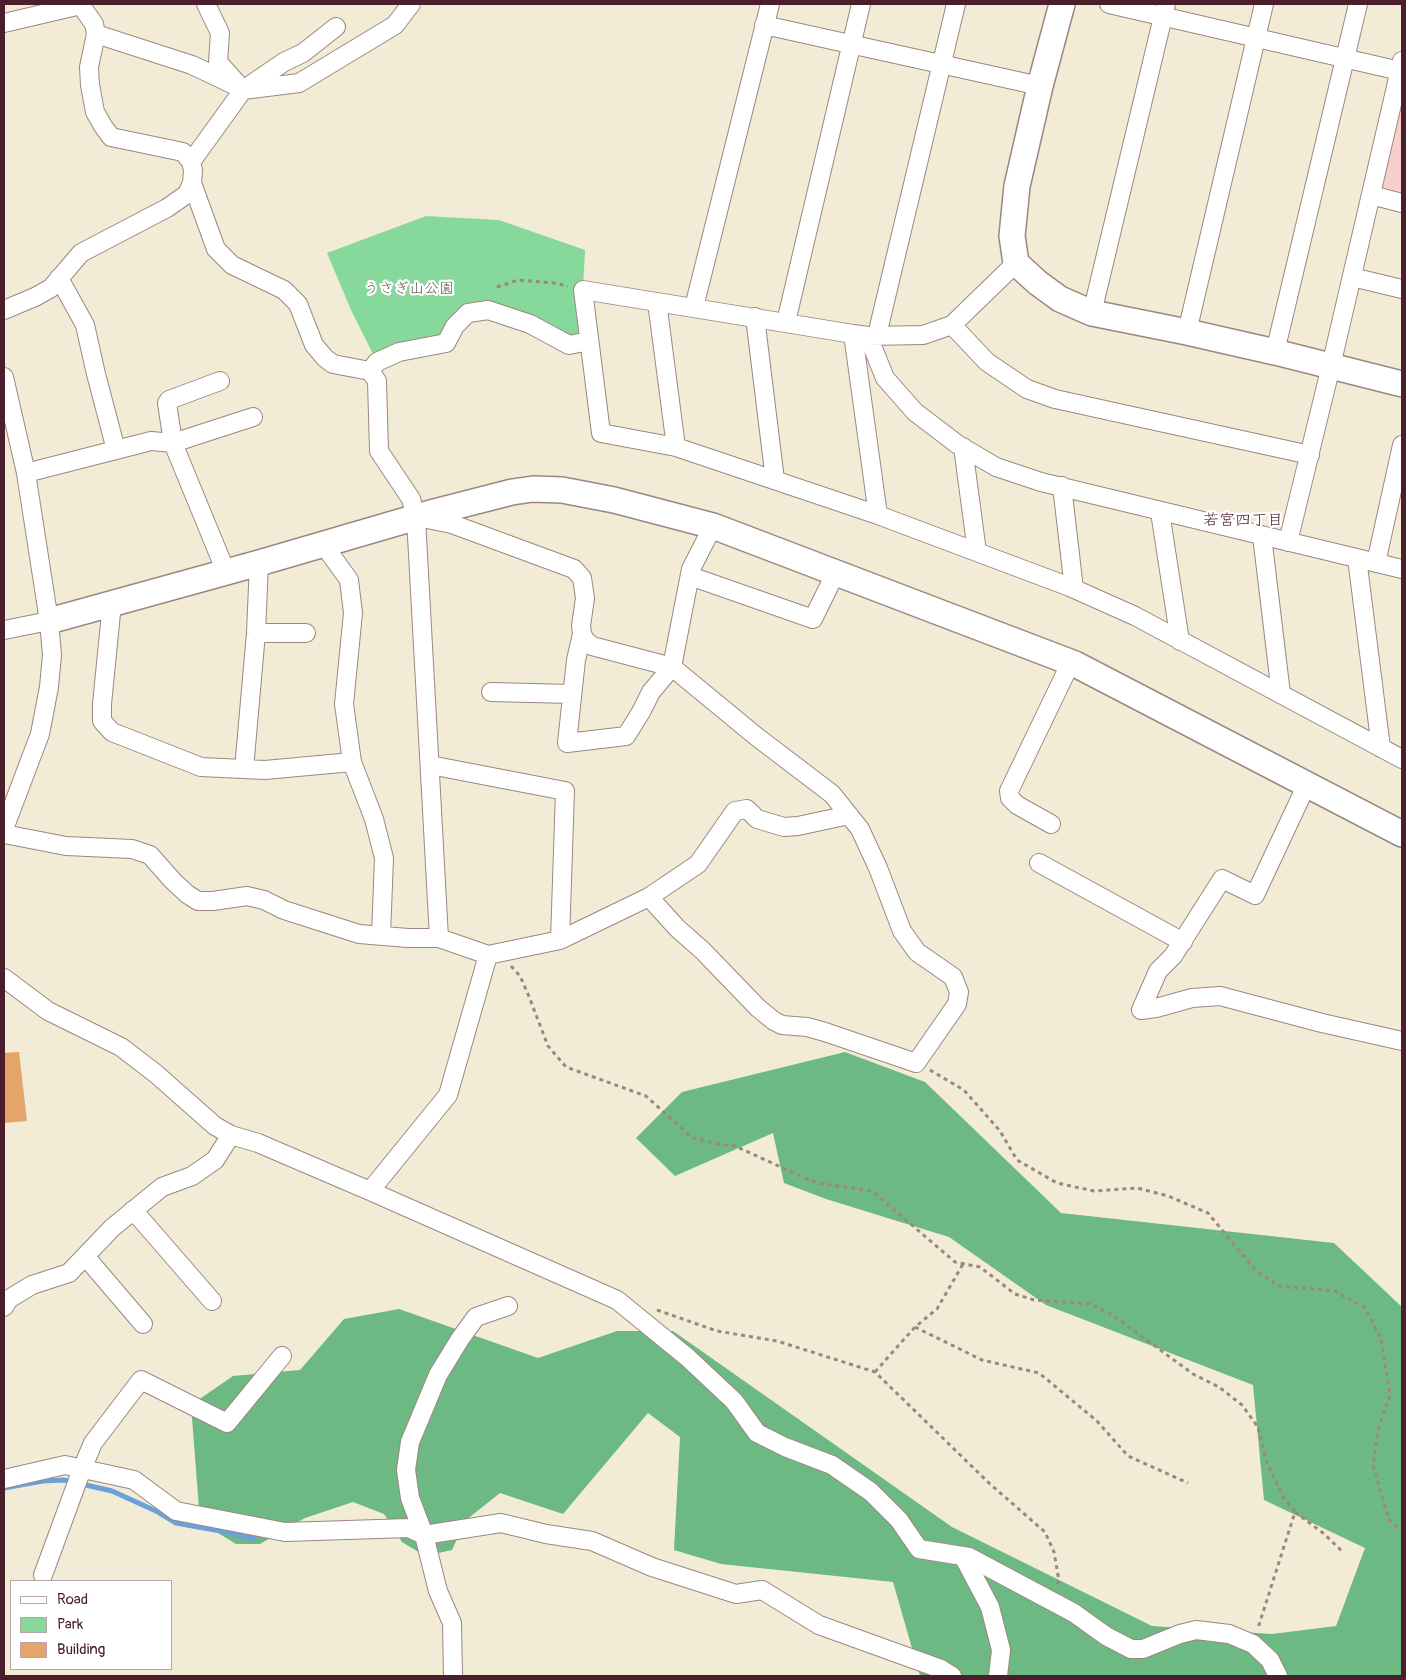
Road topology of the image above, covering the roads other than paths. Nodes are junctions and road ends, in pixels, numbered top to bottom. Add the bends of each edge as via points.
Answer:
1 (81, 4) edge
2 (206, 4) edge
3 (411, 4) edge
4 (770, 4) edge
5 (861, 4) edge
6 (956, 4) edge
7 (1062, 4) edge
8 (1109, 4) edge
9 (1264, 4) edge
10 (1358, 4) edge
11 (1164, 10) edge
12 (4, 23) edge
13 (764, 25) junction
14 (336, 27) dead end
15 (96, 34) junction
16 (1256, 38) junction
17 (851, 44) junction
18 (1345, 59) junction
19 (942, 64) junction
20 (1401, 66) edge
21 (1040, 86) junction
22 (243, 90) junction
23 (190, 162) junction
24 (192, 183) junction
25 (1371, 195) junction
26 (1402, 203) edge
27 (1016, 263) junction
28 (1352, 277) junction
29 (60, 278) junction
30 (1402, 289) edge
31 (657, 302) junction
32 (694, 307) junction
33 (4, 310) edge
34 (1092, 313) junction
35 (755, 317) junction
36 (786, 322) junction
37 (952, 325) junction
38 (1187, 332) junction
39 (866, 335) junction
40 (590, 341) junction
41 (1275, 352) junction
42 (1332, 366) junction
43 (370, 371) junction
44 (4, 376) edge
45 (220, 381) dead end
46 (1402, 384) edge
47 (253, 417) dead end
48 (173, 443) junction
49 (1402, 445) edge
50 (676, 447) junction
51 (963, 447) junction
52 (116, 450) junction
53 (1310, 455) junction
54 (26, 473) junction
55 (1399, 477) edge
56 (775, 480) junction
57 (1062, 486) junction
58 (1160, 512) junction
59 (878, 515) junction
60 (416, 518) junction
61 (713, 526) junction
62 (1262, 536) junction
63 (1288, 542) junction
64 (323, 544) junction
65 (977, 552) junction
66 (1357, 558) junction
67 (259, 563) junction
68 (1376, 563) junction
69 (1402, 569) edge
70 (226, 572) junction
71 (835, 574) junction
72 (690, 576) junction
73 (1074, 589) junction
74 (112, 603) junction
75 (49, 621) junction
76 (4, 630) edge
77 (256, 633) junction
78 (306, 633) dead end
79 (582, 634) junction
80 (1180, 641) junction
81 (1071, 662) junction
82 (672, 666) junction
83 (491, 692) dead end
84 (572, 694) junction
85 (1281, 694) junction
86 (1382, 748) junction
87 (1402, 759) edge
88 (352, 762) junction
89 (430, 766) junction
90 (244, 769) junction
91 (1307, 784) junction
92 (849, 815) junction
93 (1050, 824) dead end
94 (4, 829) edge
95 (4, 834) edge
96 (1402, 834) edge
97 (1038, 863) dead end
98 (649, 897) junction
99 (381, 936) junction
100 (439, 938) junction
101 (560, 940) junction
102 (1183, 942) junction
103 (488, 955) junction
104 (4, 978) edge
105 (1402, 1041) edge
106 (231, 1135) junction
107 (370, 1191) junction
108 (133, 1210) junction
109 (85, 1256) junction
110 (212, 1301) dead end
111 (4, 1306) edge
112 (508, 1306) dead end
113 (144, 1324) dead end
114 (282, 1356) dead end
115 (82, 1468) junction
116 (4, 1479) edge
117 (424, 1535) junction
118 (963, 1556) junction
119 (42, 1576) dead end
120 (454, 1676) edge
121 (952, 1676) edge
122 (998, 1676) edge
123 (1278, 1676) edge

1 - 12 street
1 - 15 street via 94,24
2 - 22 street via 220,33 218,62
3 - 22 street via 395,25 299,83
4 - 13 street
5 - 17 street
6 - 19 street
7 - 21 street
8 - 11 street
9 - 16 street
10 - 18 street
11 - 16 street
11 - 34 street
13 - 17 street
13 - 32 street
14 - 22 street via 304,53 284,62
15 - 22 street via 192,65
15 - 23 street via 90,85 95,112 111,137 183,152
16 - 18 street
16 - 38 street
17 - 19 street
17 - 36 street
18 - 20 street
18 - 41 street
19 - 21 street
19 - 39 street
20 - 25 street
21 - 27 street via 1017,186 1012,236
22 - 23 street
23 - 24 street
24 - 29 street via 187,194 166,208 81,253
24 - 43 street via 216,249 232,265 284,290 298,304 314,345 333,364
25 - 26 street
25 - 28 street
27 - 34 street via 1060,299
27 - 37 street
28 - 30 street
28 - 42 street
29 - 33 street via 51,288
29 - 52 street via 85,325
31 - 32 street
31 - 40 street via 583,290
31 - 50 street
32 - 35 street
34 - 38 street
35 - 36 street
35 - 56 street
36 - 39 street
37 - 39 street via 922,336
37 - 53 street via 987,362 1027,388 1055,399
38 - 41 street
39 - 51 street via 885,378 915,412
39 - 59 street
40 - 43 street via 569,346 530,324 488,310 468,313 455,326 446,343 399,352 377,362
40 - 50 street via 601,433
41 - 42 street
42 - 46 street
42 - 53 street
43 - 60 street via 377,382 380,451 411,499
44 - 54 street
45 - 48 street via 166,403
47 - 48 street
48 - 52 street via 151,441
48 - 70 street
49 - 55 street
50 - 56 street
51 - 57 street via 996,466
51 - 65 street
52 - 54 street
53 - 63 street
54 - 75 street
55 - 68 street
56 - 59 street
57 - 58 street
57 - 73 street
58 - 62 street
58 - 80 street
59 - 65 street
60 - 61 street via 533,489 562,490 614,500
60 - 64 street
60 - 79 street via 452,524 574,569 582,578 585,598
60 - 89 street
61 - 71 street
61 - 72 street
62 - 63 street
62 - 85 street
63 - 66 street
64 - 67 street
64 - 88 street via 349,580 353,613 344,704
65 - 73 street
66 - 68 street
66 - 86 street
67 - 70 street
67 - 77 street
68 - 69 street
70 - 74 street
71 - 72 street via 813,619
71 - 81 street
72 - 82 street
73 - 80 street via 1135,616
74 - 75 street
74 - 90 street via 102,721 112,732 201,767
75 - 76 street
75 - 94 street via 52,655 40,734
77 - 78 street
77 - 90 street
79 - 82 street via 592,646
79 - 84 street
80 - 85 street
81 - 91 street
81 - 93 street via 1009,791 1010,798 1017,805
82 - 84 street via 651,692 626,736 567,743
82 - 92 street via 832,794
83 - 84 street
85 - 86 street
86 - 87 street
88 - 90 street
88 - 99 street via 374,819 384,858
89 - 100 street
89 - 101 street via 565,790
91 - 96 street
91 - 102 street via 1255,895 1222,879
92 - 98 street via 784,827 757,819 748,808 735,811 698,864
92 - 98 street via 860,829 878,868 902,931 918,952 953,977 959,992 957,1004 916,1062 825,1032 774,1021
95 - 99 street via 66,846 132,848 150,855 173,881 198,901 246,896 359,934
97 - 102 street
98 - 101 street
99 - 100 street
100 - 103 street
101 - 103 street
102 - 105 street via 1158,971 1142,1010 1192,998 1220,996
103 - 107 street via 448,1095
104 - 106 street via 48,1011 121,1047 215,1126
106 - 107 street
106 - 108 street via 215,1160 192,1176 162,1187
107 - 118 street via 617,1300 687,1357 734,1401 757,1433 832,1465 871,1492 899,1520 919,1548
108 - 109 street
108 - 110 street
109 - 111 street via 69,1272 32,1285 9,1299
109 - 113 street
112 - 117 street via 476,1317 460,1339 438,1375 410,1442 406,1470 410,1498
114 - 115 street via 227,1424 141,1380 93,1443
115 - 116 street via 65,1465
115 - 117 street via 134,1480 176,1511 267,1529 285,1532 409,1528
115 - 119 street
117 - 120 street via 438,1591 452,1623
117 - 121 street via 501,1523 592,1541 652,1567 736,1594 762,1590 819,1625
118 - 122 street via 990,1607 1001,1650
118 - 123 street via 1074,1613 1131,1649 1143,1649 1196,1630 1229,1634 1254,1644 1270,1660

